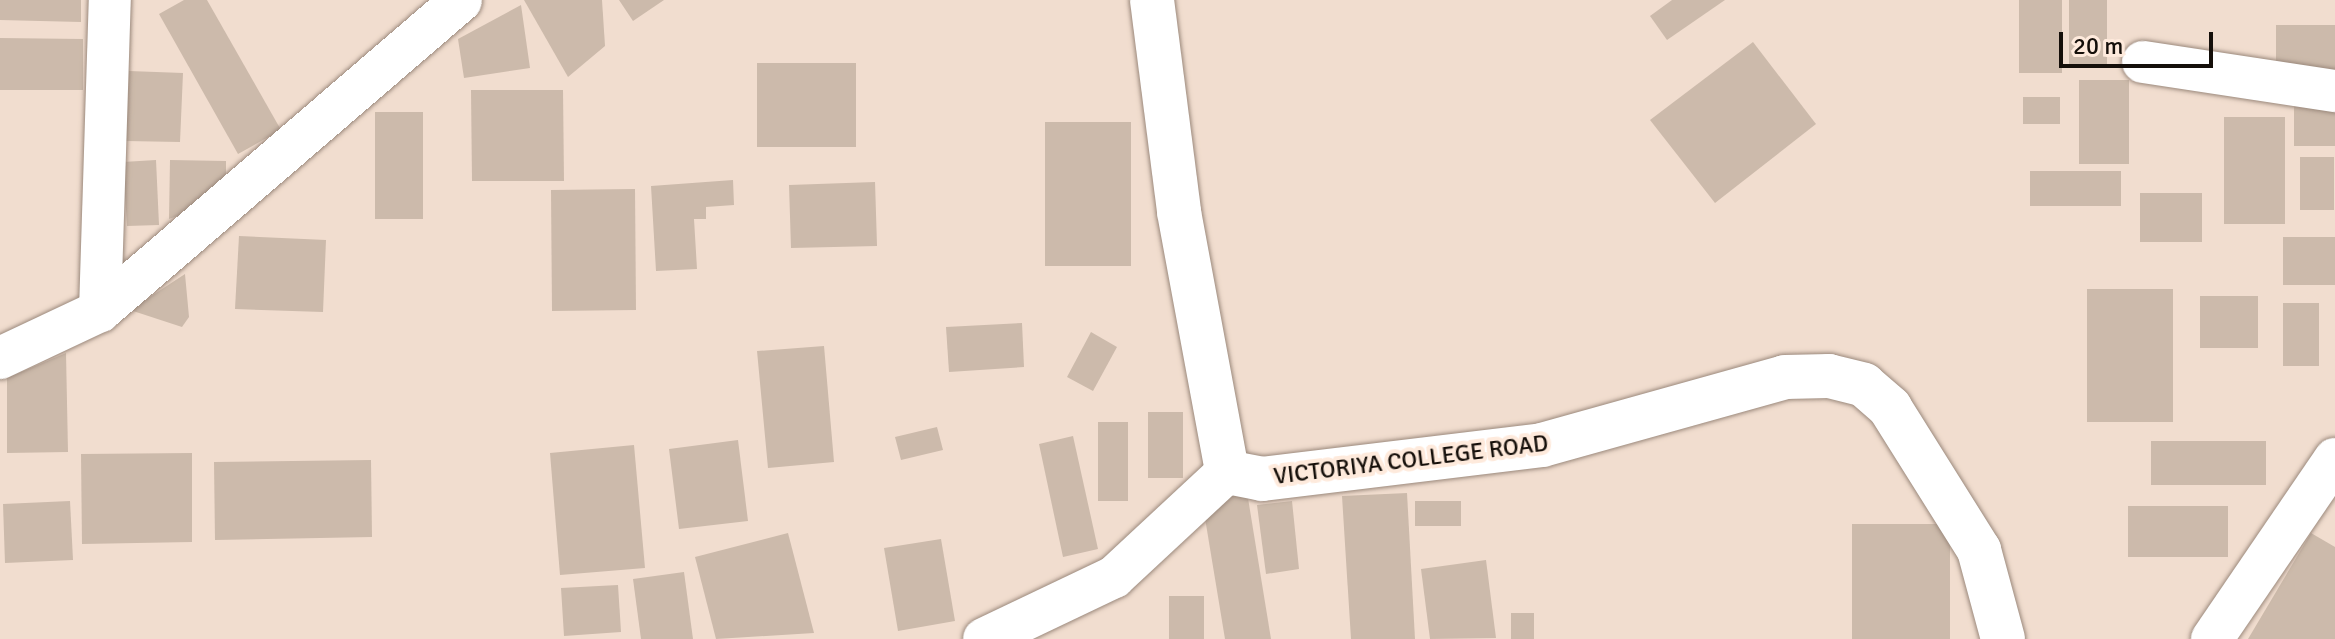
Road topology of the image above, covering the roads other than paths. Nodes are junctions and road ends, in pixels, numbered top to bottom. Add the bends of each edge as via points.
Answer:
1 (110, 0) edge
2 (461, 0) edge
3 (1152, 0) edge
4 (2143, 62) dead end
5 (2335, 91) edge
6 (100, 311) junction
7 (0, 358) edge
8 (2335, 459) edge
9 (1227, 472) junction
10 (984, 639) edge
11 (2003, 639) edge
12 (2212, 639) edge

1 - 6 street
2 - 6 street
3 - 9 street via 1181,228
4 - 5 street
6 - 7 street
8 - 12 street
9 - 10 street via 1114,577
9 - 11 street, VICTORIYA COLLEGE ROAD via 1262,479 1542,445 1785,377 1829,376 1864,385 1890,408 1979,550

